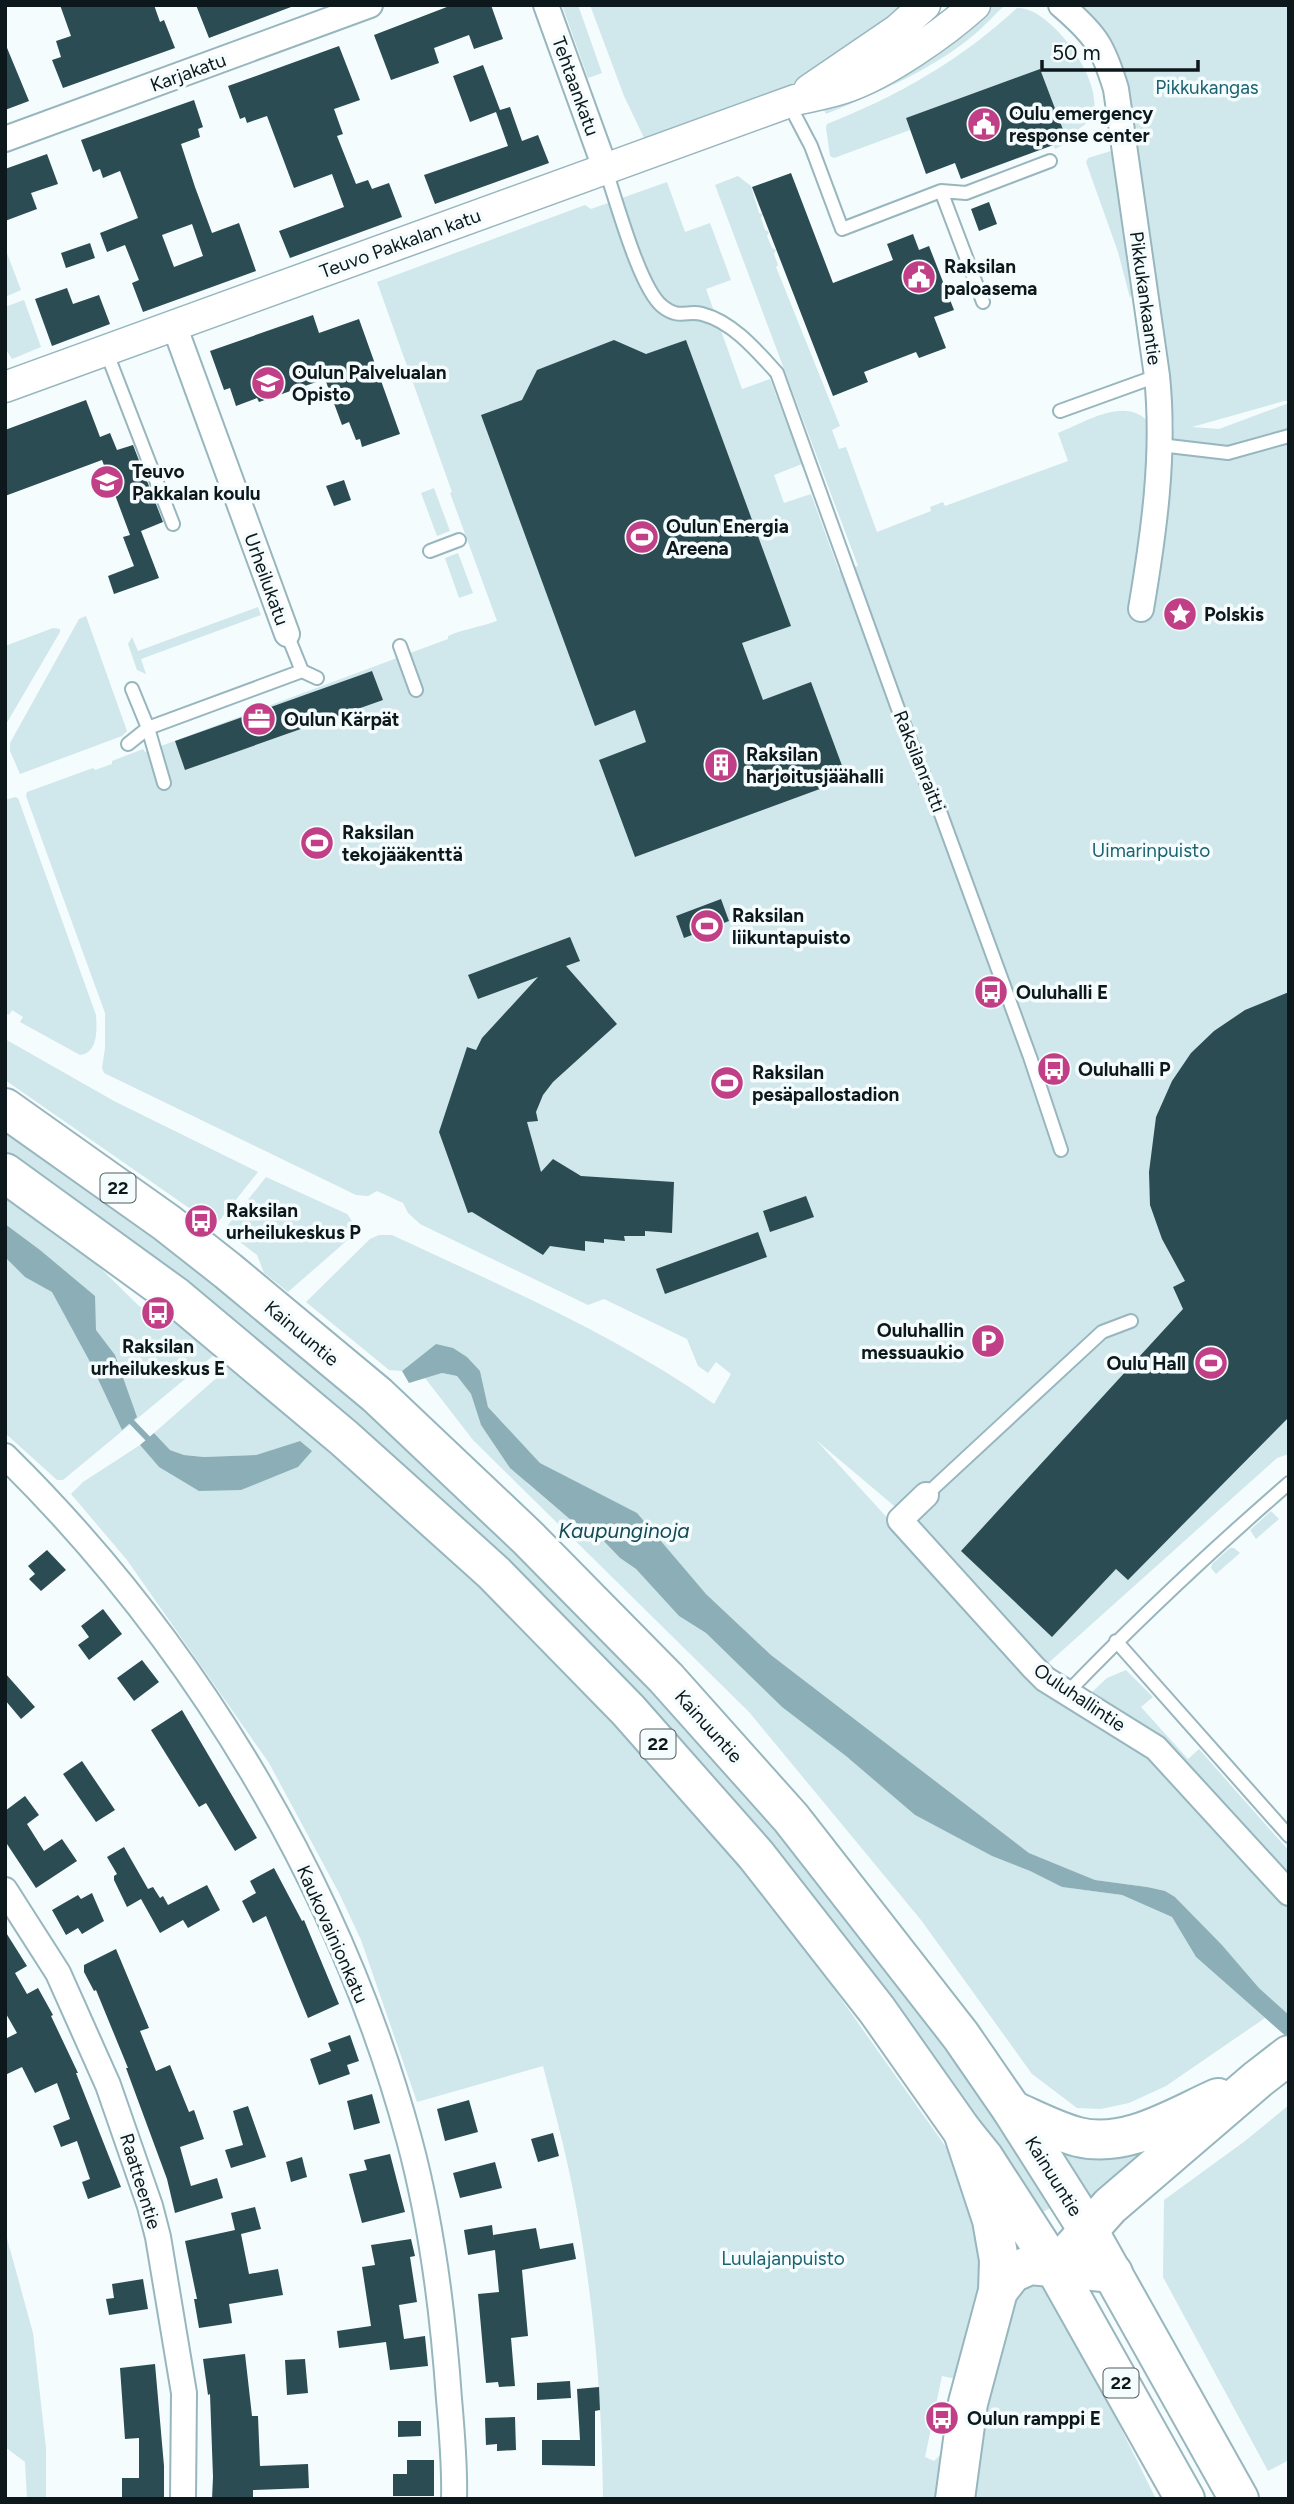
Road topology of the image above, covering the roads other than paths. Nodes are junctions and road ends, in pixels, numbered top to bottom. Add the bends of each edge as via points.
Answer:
1 (370, 5) edge
2 (546, 5) edge
3 (925, 5) edge
4 (975, 5) edge
5 (1062, 5) edge
6 (791, 101) junction
7 (5, 139) edge
8 (1050, 161) dead end
9 (605, 168) junction
10 (942, 191) junction
11 (983, 302) dead end
12 (174, 325) junction
13 (105, 351) junction
14 (1157, 376) junction
15 (5, 387) edge
16 (1060, 411) dead end
17 (1289, 436) edge
18 (1160, 445) junction
19 (173, 524) dead end
20 (459, 540) dead end
21 (430, 551) dead end
22 (1141, 609) dead end
23 (287, 634) joint
24 (400, 646) dead end
25 (302, 671) junction
26 (317, 678) dead end
27 (132, 688) dead end
28 (416, 690) dead end
29 (148, 728) junction
30 (128, 744) dead end
31 (164, 783) dead end
32 (5, 1108) edge
33 (1061, 1150) dead end
34 (5, 1173) edge
35 (1131, 1321) dead end
36 (5, 1456) edge
37 (1289, 1483) edge
38 (926, 1495) joint
39 (1116, 1641) junction
40 (1067, 1693) junction
41 (1289, 1836) edge
42 (5, 1890) edge
43 (1289, 1893) edge
44 (1289, 2055) edge
45 (1258, 2079) junction
46 (1012, 2110) junction
47 (963, 2132) junction
48 (1088, 2230) junction
49 (1055, 2268) junction
50 (1113, 2273) junction
51 (998, 2291) junction
52 (183, 2499) edge
53 (454, 2499) edge
54 (955, 2499) edge
55 (1185, 2499) edge
56 (1239, 2499) edge

1 - 7 street, Karjakatu
2 - 9 street, Tehtaankatu
3 - 6 street, Teuvo Pakkalan katu via 897,30
4 - 6 street, Teuvo Pakkalan katu via 895,63 849,87
5 - 14 street, Pikkukankaantie via 1105,54 1116,89
6 - 9 street, Teuvo Pakkalan katu
6 - 10 lane via 842,229
8 - 10 lane via 965,193
9 - 12 street, Teuvo Pakkalan katu
9 - 33 lane, Raksilanraitti via 646,283 661,305 684,315 701,313 724,324 777,373
10 - 11 lane
12 - 13 street, Teuvo Pakkalan katu
12 - 23 street, Urheilukatu
13 - 15 street, Teuvo Pakkalan katu
13 - 19 lane
14 - 16 lane
14 - 18 street, Pikkukankaantie
17 - 18 lane via 1228,453
18 - 22 street, Pikkukankaantie via 1152,549
20 - 21 lane
23 - 25 lane
24 - 28 lane
25 - 26 lane
25 - 29 lane
27 - 29 lane
29 - 30 lane
29 - 31 lane
32 - 46 highway, Kainuuntie / 22 via 228,1271 377,1395 527,1537 666,1678 791,1818 961,2036
34 - 47 highway, 22 via 176,1297 344,1438 494,1573 628,1710 756,1855 877,2010
35 - 38 lane via 1102,1332
36 - 53 street, Kaukovainionkatu via 96,1552 179,1662 265,1794 322,1902 371,2019 414,2158 443,2324
37 - 39 lane
38 - 40 street, Ouluhallintie via 900,1520 1032,1667
39 - 40 lane
39 - 41 lane
40 - 43 street, Ouluhallintie via 1156,1748
42 - 52 street, Raatteentie via 58,1973 116,2105 150,2206 184,2393
44 - 45 highway
45 - 46 highway via 1117,2139 1076,2136
45 - 48 highway
46 - 48 highway, Kainuuntie / 22
47 - 49 highway, 22
47 - 51 highway via 995,2231
48 - 49 highway
48 - 50 highway, Kainuuntie / 22
49 - 50 highway
49 - 51 highway via 1021,2268
49 - 55 highway, 22
50 - 56 highway, Kainuuntie / 22
51 - 54 highway via 968,2403

